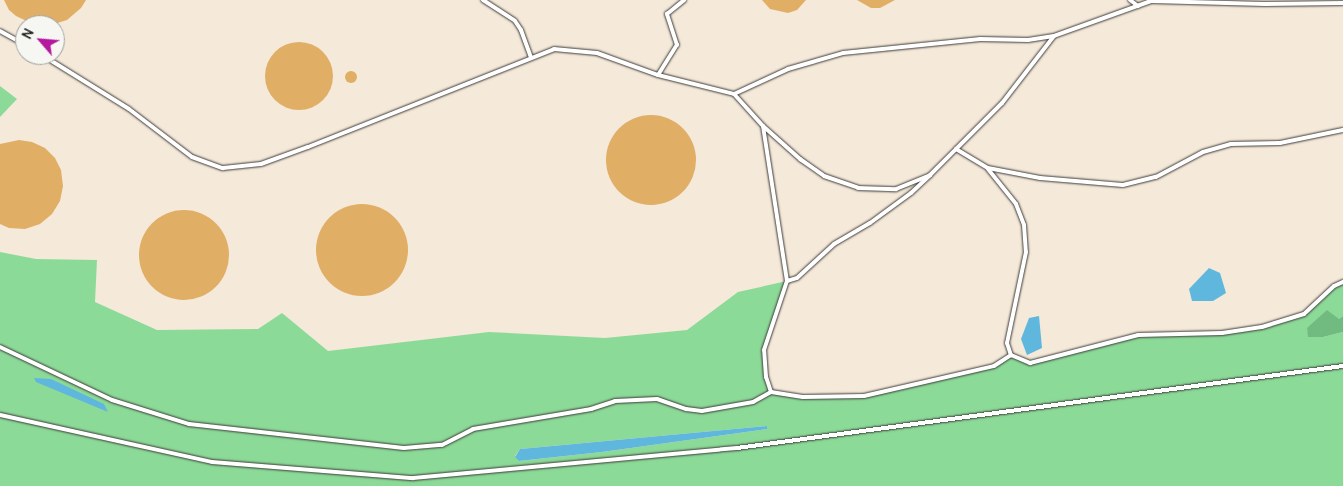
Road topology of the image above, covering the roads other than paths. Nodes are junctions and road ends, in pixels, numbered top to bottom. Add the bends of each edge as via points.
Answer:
1 (483, 0) edge
2 (684, 0) edge
3 (1130, 0) edge
4 (1343, 3) edge
5 (1138, 6) junction
6 (0, 31) edge
7 (1054, 36) junction
8 (15, 39) edge
9 (531, 57) junction
10 (58, 65) edge
11 (658, 75) junction
12 (734, 94) junction
13 (763, 126) junction
14 (1343, 130) edge
15 (956, 149) junction
16 (988, 168) junction
17 (930, 175) junction
18 (787, 281) junction
19 (1343, 282) edge
20 (0, 347) edge
21 (1011, 356) junction
22 (1343, 366) edge
23 (771, 392) junction
24 (0, 415) edge

1 - 9 lane via 518,24
2 - 11 lane via 667,14 677,45
3 - 5 lane
4 - 5 lane via 1151,1
5 - 7 lane
6 - 8 lane
7 - 12 lane via 1028,40 980,39 843,53 788,70
7 - 15 lane via 1002,102
9 - 10 lane via 261,164 223,168 192,157 122,104
9 - 11 lane via 554,48 597,53
11 - 12 lane
12 - 13 lane
13 - 17 lane via 824,176 858,188 896,189
13 - 18 lane
14 - 16 lane via 1280,143 1231,144 1203,152 1156,177 1124,185 1040,178
15 - 16 lane
15 - 17 lane
16 - 21 lane via 1016,204 1024,225 1026,252 1007,343
17 - 18 lane via 870,223 834,244 797,278
18 - 23 lane via 764,350
19 - 21 lane via 1334,286 1304,314 1262,327 1222,333 1138,335 1030,362
20 - 23 lane via 112,400 181,422 404,448 442,445 473,429 591,409 615,401 657,399 702,411 753,402
21 - 23 lane via 994,366 864,396 803,398
22 - 24 lane via 737,448 413,478 212,462

